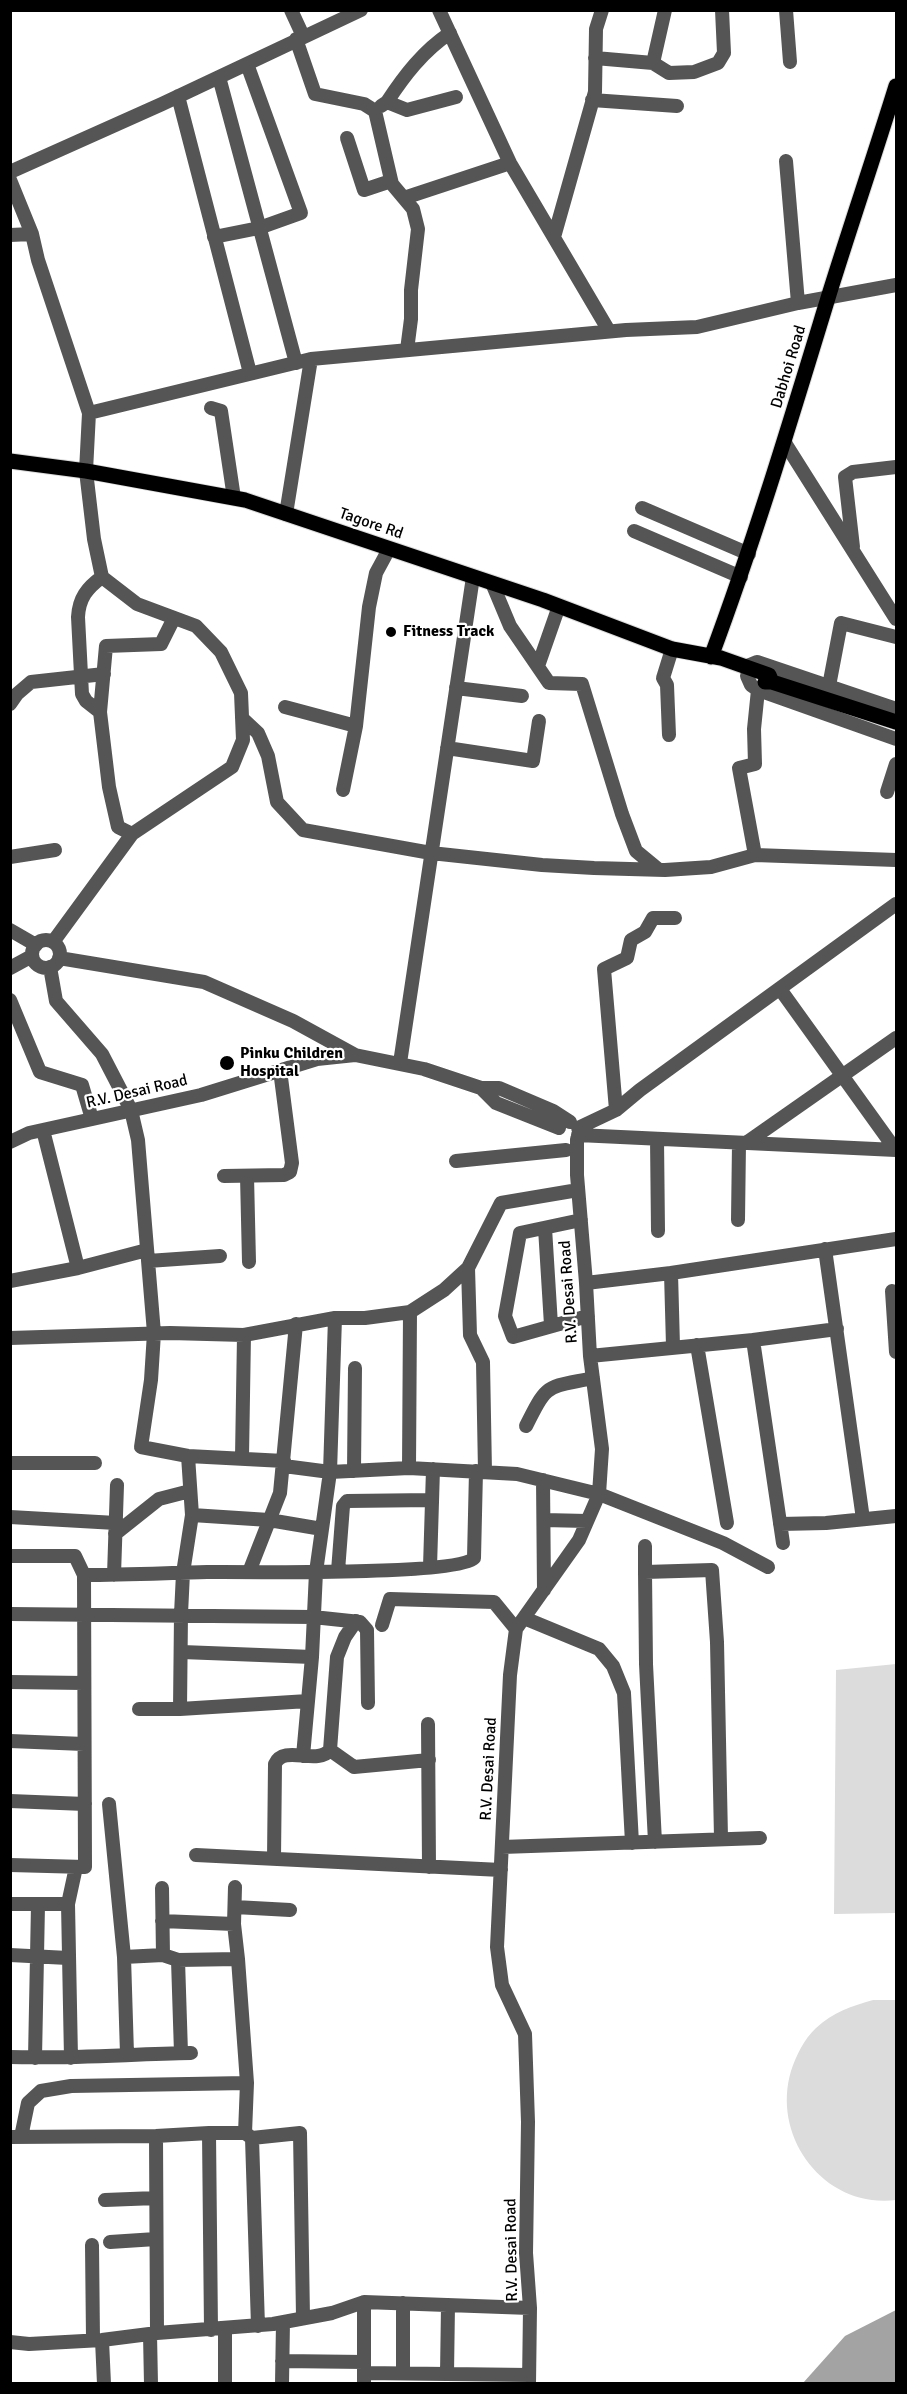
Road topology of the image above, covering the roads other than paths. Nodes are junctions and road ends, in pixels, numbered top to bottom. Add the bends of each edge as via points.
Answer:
1 (291, 10) edge
2 (361, 10) edge
3 (439, 10) edge
4 (602, 10) edge
5 (665, 10) edge
6 (722, 10) edge
7 (786, 10) edge
8 (450, 33) junction
9 (300, 38) junction
10 (595, 58) junction
11 (790, 62) dead end
12 (653, 63) junction
13 (247, 64) junction
14 (219, 77) junction
15 (897, 86) edge
16 (178, 96) junction
17 (456, 97) dead end
18 (592, 100) junction
19 (387, 102) junction
20 (677, 106) dead end
21 (375, 111) junction
22 (347, 138) dead end
23 (786, 160) dead end
24 (510, 163) junction
25 (10, 172) edge
26 (10, 180) edge
27 (391, 181) junction
28 (404, 198) junction
29 (259, 228) junction
30 (32, 234) junction
31 (10, 236) edge
32 (214, 237) junction
33 (554, 237) junction
34 (897, 285) edge
35 (828, 297) junction
36 (798, 303) junction
37 (609, 331) junction
38 (407, 350) junction
39 (311, 359) junction
40 (296, 363) junction
41 (250, 373) junction
42 (211, 408) dead end
43 (89, 412) junction
44 (785, 443) junction
45 (10, 460) edge
46 (897, 467) edge
47 (86, 471) junction
48 (234, 498) junction
49 (642, 508) dead end
50 (286, 514) junction
51 (634, 531) dead end
52 (389, 549) junction
53 (853, 551) junction
54 (749, 554) junction
55 (102, 577) junction
56 (473, 577) junction
57 (741, 577) junction
58 (492, 583) junction
59 (559, 606) junction
60 (174, 618) junction
61 (897, 619) edge
62 (897, 637) edge
63 (672, 649) junction
64 (711, 657) junction
65 (538, 666) junction
66 (104, 674) junction
67 (81, 676) junction
68 (752, 677) junction
69 (829, 686) junction
70 (456, 688) junction
71 (522, 696) dead end
72 (10, 704) edge
73 (285, 707) dead end
74 (897, 709) edge
75 (100, 712) junction
76 (242, 718) junction
77 (539, 721) dead end
78 (897, 722) edge
79 (356, 726) junction
80 (669, 735) dead end
81 (892, 738) edge
82 (447, 747) junction
83 (897, 753) edge
84 (897, 764) edge
85 (343, 790) dead end
86 (887, 792) dead end
87 (132, 834) junction
88 (55, 850) dead end
89 (431, 853) junction
90 (755, 855) junction
91 (10, 857) edge
92 (897, 860) edge
93 (659, 870) junction
94 (897, 904) edge
95 (675, 918) dead end
96 (10, 930) edge
97 (53, 942) junction
98 (34, 950) junction
99 (54, 963) junction
100 (10, 968) edge
101 (780, 989) junction
102 (10, 1000) edge
103 (897, 1038) edge
104 (355, 1055) junction
105 (400, 1063) junction
106 (280, 1070) junction
107 (842, 1077) junction
108 (131, 1110) junction
109 (616, 1110) junction
110 (92, 1119) junction
111 (43, 1130) junction
112 (570, 1135) junction
113 (657, 1139) junction
114 (10, 1142) edge
115 (743, 1143) junction
116 (896, 1150) edge
117 (456, 1161) dead end
118 (224, 1176) dead end
119 (247, 1176) junction
120 (578, 1190) junction
121 (581, 1220) junction
122 (738, 1220) dead end
123 (545, 1228) junction
124 (658, 1232) dead end
125 (897, 1239) edge
126 (825, 1249) junction
127 (147, 1255) junction
128 (220, 1256) dead end
129 (249, 1262) dead end
130 (78, 1268) junction
131 (468, 1268) junction
132 (671, 1273) junction
133 (10, 1281) edge
134 (586, 1283) junction
135 (891, 1291) dead end
136 (410, 1312) junction
137 (588, 1316) junction
138 (335, 1318) junction
139 (296, 1324) junction
140 (551, 1325) junction
141 (837, 1329) junction
142 (154, 1333) junction
143 (244, 1335) junction
144 (10, 1338) edge
145 (753, 1340) junction
146 (697, 1345) junction
147 (673, 1346) junction
148 (897, 1352) edge
149 (590, 1356) junction
150 (355, 1368) dead end
151 (593, 1378) junction
152 (526, 1426) dead end
153 (188, 1456) junction
154 (242, 1457) junction
155 (10, 1463) edge
156 (95, 1463) dead end
157 (284, 1463) junction
158 (409, 1468) junction
159 (433, 1469) junction
160 (354, 1471) junction
161 (481, 1471) junction
162 (330, 1472) junction
163 (543, 1480) junction
164 (117, 1485) dead end
165 (190, 1491) junction
166 (599, 1494) junction
167 (432, 1500) junction
168 (192, 1515) junction
169 (897, 1516) edge
170 (10, 1518) edge
171 (863, 1519) junction
172 (269, 1520) junction
173 (544, 1520) junction
174 (587, 1521) junction
175 (727, 1523) dead end
176 (780, 1524) junction
177 (116, 1529) junction
178 (322, 1529) junction
179 (783, 1543) dead end
180 (645, 1546) dead end
181 (10, 1556) edge
182 (768, 1567) dead end
183 (430, 1568) junction
184 (338, 1571) junction
185 (249, 1572) junction
186 (316, 1572) junction
187 (645, 1572) junction
188 (183, 1573) junction
189 (84, 1575) junction
190 (114, 1575) junction
191 (544, 1590) junction
192 (10, 1614) edge
193 (84, 1614) junction
194 (181, 1614) junction
195 (313, 1617) junction
196 (356, 1621) junction
197 (520, 1624) junction
198 (382, 1625) dead end
199 (182, 1652) junction
200 (312, 1657) junction
201 (10, 1682) edge
202 (84, 1683) junction
203 (308, 1701) junction
204 (368, 1703) dead end
205 (139, 1709) dead end
206 (180, 1709) junction
207 (428, 1724) dead end
208 (10, 1741) edge
209 (84, 1744) junction
210 (330, 1750) junction
211 (303, 1756) junction
212 (429, 1760) junction
213 (10, 1801) edge
214 (85, 1804) junction
215 (110, 1804) dead end
216 (721, 1838) junction
217 (760, 1838) dead end
218 (655, 1842) junction
219 (632, 1843) junction
220 (502, 1847) junction
221 (196, 1855) dead end
222 (274, 1859) junction
223 (10, 1865) edge
224 (76, 1867) junction
225 (429, 1867) junction
226 (501, 1870) junction
227 (235, 1887) dead end
228 (162, 1888) dead end
229 (10, 1904) edge
230 (38, 1905) junction
231 (68, 1905) junction
232 (235, 1907) junction
233 (290, 1910) dead end
234 (162, 1921) junction
235 (234, 1924) junction
236 (10, 1955) edge
237 (163, 1955) junction
238 (37, 1957) junction
239 (124, 1957) junction
240 (68, 1958) junction
241 (238, 1959) junction
242 (178, 1960) junction
243 (127, 2054) junction
244 (10, 2057) edge
245 (35, 2058) junction
246 (71, 2058) junction
247 (246, 2083) junction
248 (209, 2133) junction
249 (156, 2136) junction
250 (249, 2136) junction
251 (16, 2137) edge
252 (156, 2198) junction
253 (105, 2200) dead end
254 (156, 2240) junction
255 (110, 2242) dead end
256 (92, 2245) dead end
257 (364, 2302) junction
258 (403, 2303) junction
259 (448, 2305) junction
260 (530, 2308) junction
261 (303, 2317) junction
262 (283, 2322) junction
263 (258, 2326) junction
264 (218, 2329) junction
265 (153, 2333) junction
266 (98, 2340) junction
267 (10, 2342) edge
268 (282, 2361) junction
269 (364, 2373) edge
270 (403, 2373) junction
271 (454, 2377) edge
272 (529, 2379) edge
273 (104, 2384) edge
274 (151, 2384) edge
275 (225, 2384) edge
276 (282, 2384) edge

1 - 9 street
2 - 9 street
3 - 8 street
4 - 10 street via 596,29
5 - 12 street
6 - 12 street via 724,53 718,63 694,72 669,74
7 - 11 street
8 - 19 street via 432,44 404,75
8 - 24 street
9 - 13 street
9 - 21 street via 315,94 364,104
10 - 12 street
10 - 18 street
13 - 14 street
13 - 29 street via 301,213
14 - 16 street
14 - 29 street
15 - 35 main road, Dabhoi Road
16 - 25 street
16 - 32 street
17 - 19 street via 407,110
18 - 20 street
18 - 33 street
19 - 21 street
21 - 27 street
22 - 27 street via 364,190
23 - 36 street
24 - 28 street
24 - 33 street
26 - 30 street
27 - 28 street
28 - 38 street via 413,209 418,229
29 - 32 street
29 - 40 street
30 - 31 street
30 - 43 street
32 - 41 street
33 - 37 street
34 - 35 street
35 - 36 street
35 - 44 main road, Dabhoi Road
36 - 37 street via 697,327
37 - 38 street
38 - 39 street
39 - 40 street
39 - 50 street
40 - 41 street
41 - 43 street
42 - 48 street via 221,411
43 - 47 street
44 - 53 street
44 - 54 main road, Dabhoi Road
45 - 47 main road, Tagore Rd
46 - 53 street via 853,472 845,477
47 - 48 main road, Tagore Rd
47 - 55 street
48 - 50 main road, Tagore Rd
49 - 54 street
50 - 52 main road, Tagore Rd
51 - 57 street
52 - 56 main road, Tagore Rd
52 - 79 street via 376,573 369,608
53 - 61 street
54 - 57 main road, Dabhoi Road
55 - 60 street via 137,604
55 - 67 street via 89,587 79,608
56 - 58 main road, Tagore Rd
56 - 70 street
57 - 64 main road, Dabhoi Road
58 - 59 main road, Tagore Rd
58 - 65 street via 510,626
59 - 63 main road, Tagore Rd
59 - 65 street
60 - 66 street via 161,644 106,646
60 - 76 street via 196,626 221,652 241,693
62 - 69 street via 841,623
63 - 64 main road, Tagore Rd
63 - 80 street via 663,678 667,685
64 - 68 main road, Tagore Rd via 716,663
65 - 93 street via 549,683 582,684 636,851
66 - 67 street
66 - 75 street
67 - 72 street via 31,682
67 - 75 street via 82,694
68 - 69 street via 757,662
68 - 78 main road, Tagore Rd
68 - 81 street
68 - 90 street via 755,764 739,768
69 - 74 street
70 - 71 street
70 - 82 street
73 - 79 street
75 - 87 street via 118,827
76 - 87 street via 243,740 232,767
76 - 89 street via 258,734 268,756 277,802 303,830
77 - 82 street via 533,761
79 - 85 street
81 - 83 street
82 - 89 street
84 - 86 street
87 - 97 street
88 - 91 street
89 - 93 street via 542,865
89 - 105 street
90 - 92 street
90 - 93 street via 711,867
94 - 101 street
95 - 109 street via 653,918 645,932 631,940 627,958 604,969
96 - 98 street
97 - 98 street via 45,940
97 - 99 street via 59,949
98 - 99 street via 37,964
98 - 100 street
99 - 104 street via 204,982 293,1021
99 - 108 street via 56,1001 102,1054
101 - 107 street
101 - 109 street
102 - 110 street via 40,1072 82,1085
103 - 107 street
104 - 105 street, R.V. Desai Road
104 - 106 street, R.V. Desai Road via 317,1059
105 - 112 street, R.V. Desai Road via 481,1088 499,1088 553,1112
106 - 108 street, R.V. Desai Road via 201,1095
106 - 119 street via 292,1168 284,1175
107 - 115 street
107 - 116 street
108 - 110 street, R.V. Desai Road
108 - 127 street via 138,1140
109 - 112 street
110 - 111 street, R.V. Desai Road
111 - 114 street, R.V. Desai Road
111 - 130 street
112 - 113 street
112 - 117 street
112 - 120 street, R.V. Desai Road
113 - 115 street
113 - 124 street
115 - 116 street
115 - 122 street
118 - 119 street
119 - 129 street
120 - 121 street, R.V. Desai Road
120 - 131 street via 501,1203
121 - 123 street
121 - 134 street, R.V. Desai Road
123 - 140 street
123 - 140 street via 520,1233 505,1316 513,1337
125 - 126 street
126 - 132 street
126 - 141 street
127 - 128 street
127 - 130 street
127 - 142 street
130 - 133 street
131 - 136 street via 444,1290
131 - 161 street via 470,1335 483,1362
132 - 134 street
132 - 147 street
134 - 137 street, R.V. Desai Road
135 - 148 street
136 - 138 street
136 - 158 street
137 - 140 street
137 - 149 street, R.V. Desai Road
138 - 139 street
138 - 162 street
139 - 143 street
139 - 157 street
141 - 145 street
141 - 171 street
142 - 143 street
142 - 144 street
142 - 153 street via 141,1447
143 - 154 street
145 - 146 street
145 - 176 street
146 - 147 street
146 - 175 street
147 - 149 street
149 - 151 street, R.V. Desai Road
150 - 160 street
151 - 152 street via 548,1389
151 - 166 street, R.V. Desai Road via 602,1449
153 - 154 street
153 - 165 street
154 - 157 street
155 - 156 street
157 - 162 street
157 - 172 street via 280,1493
158 - 159 street
158 - 160 street
159 - 161 street
159 - 167 street
160 - 162 street
161 - 163 street
161 - 183 street via 474,1558
162 - 178 street
163 - 166 street
163 - 173 street
164 - 177 street
165 - 168 street
165 - 177 street via 159,1498
166 - 174 street, R.V. Desai Road
166 - 182 street via 723,1543
167 - 183 street
167 - 184 street via 347,1501 343,1506
168 - 172 street
168 - 188 street
169 - 171 street
170 - 177 street
171 - 176 street
172 - 178 street
172 - 185 street
173 - 174 street
173 - 191 street
174 - 191 street, R.V. Desai Road via 579,1540
176 - 179 street
177 - 190 street
178 - 186 street
180 - 187 street
181 - 189 street via 75,1556
183 - 184 street
184 - 186 street
185 - 186 street
185 - 188 street
186 - 195 street
187 - 216 street via 712,1570
187 - 218 street
188 - 190 street
188 - 194 street
189 - 190 street
189 - 193 street
191 - 197 street, R.V. Desai Road
192 - 193 street
193 - 194 street
193 - 202 street
194 - 195 street
194 - 199 street
195 - 196 street
195 - 200 street
196 - 204 street via 367,1630
196 - 210 street via 337,1657
197 - 198 street via 494,1602 390,1599
197 - 219 street via 599,1649 613,1666 624,1693
197 - 220 street, R.V. Desai Road via 510,1675
199 - 200 street
199 - 206 street
200 - 203 street
201 - 202 street
202 - 209 street
203 - 206 street
203 - 211 street
205 - 206 street
207 - 212 street
208 - 209 street
209 - 214 street
210 - 211 street via 322,1756
210 - 212 street via 354,1767
211 - 222 street via 284,1756 275,1764
212 - 225 street
213 - 214 street
214 - 224 street via 85,1867
215 - 239 street
216 - 217 street
216 - 218 street
218 - 219 street
219 - 220 street
220 - 226 street, R.V. Desai Road
221 - 222 street
222 - 225 street
223 - 224 street
224 - 231 street
225 - 226 street
226 - 260 street, R.V. Desai Road via 497,1964 502,1985 525,2034
227 - 232 street
228 - 234 street
229 - 230 street
230 - 231 street
230 - 238 street
231 - 240 street
232 - 233 street
232 - 235 street
234 - 235 street
234 - 237 street
235 - 241 street
236 - 238 street
237 - 239 street
237 - 242 street
238 - 240 street
238 - 245 street
239 - 243 street
240 - 246 street
241 - 242 street
241 - 247 street
242 - 243 street via 186,2053
243 - 246 street
244 - 245 street
245 - 246 street
247 - 250 street
247 - 251 street via 71,2086 41,2091 28,2103
248 - 249 street
248 - 250 street
248 - 264 street
249 - 251 street
249 - 252 street
250 - 261 street via 300,2133
250 - 263 street
252 - 253 street
252 - 254 street
254 - 255 street
254 - 265 street
256 - 266 street
257 - 258 street
257 - 261 street via 332,2313
257 - 269 street
258 - 259 street
258 - 270 street
259 - 260 street
259 - 271 street
260 - 272 street, R.V. Desai Road
261 - 262 street
262 - 263 street
262 - 268 street
263 - 264 street
264 - 265 street
264 - 275 street
265 - 266 street
265 - 274 street
266 - 267 street
266 - 273 street
268 - 269 street
268 - 276 street
269 - 270 street
270 - 271 street
271 - 272 street

